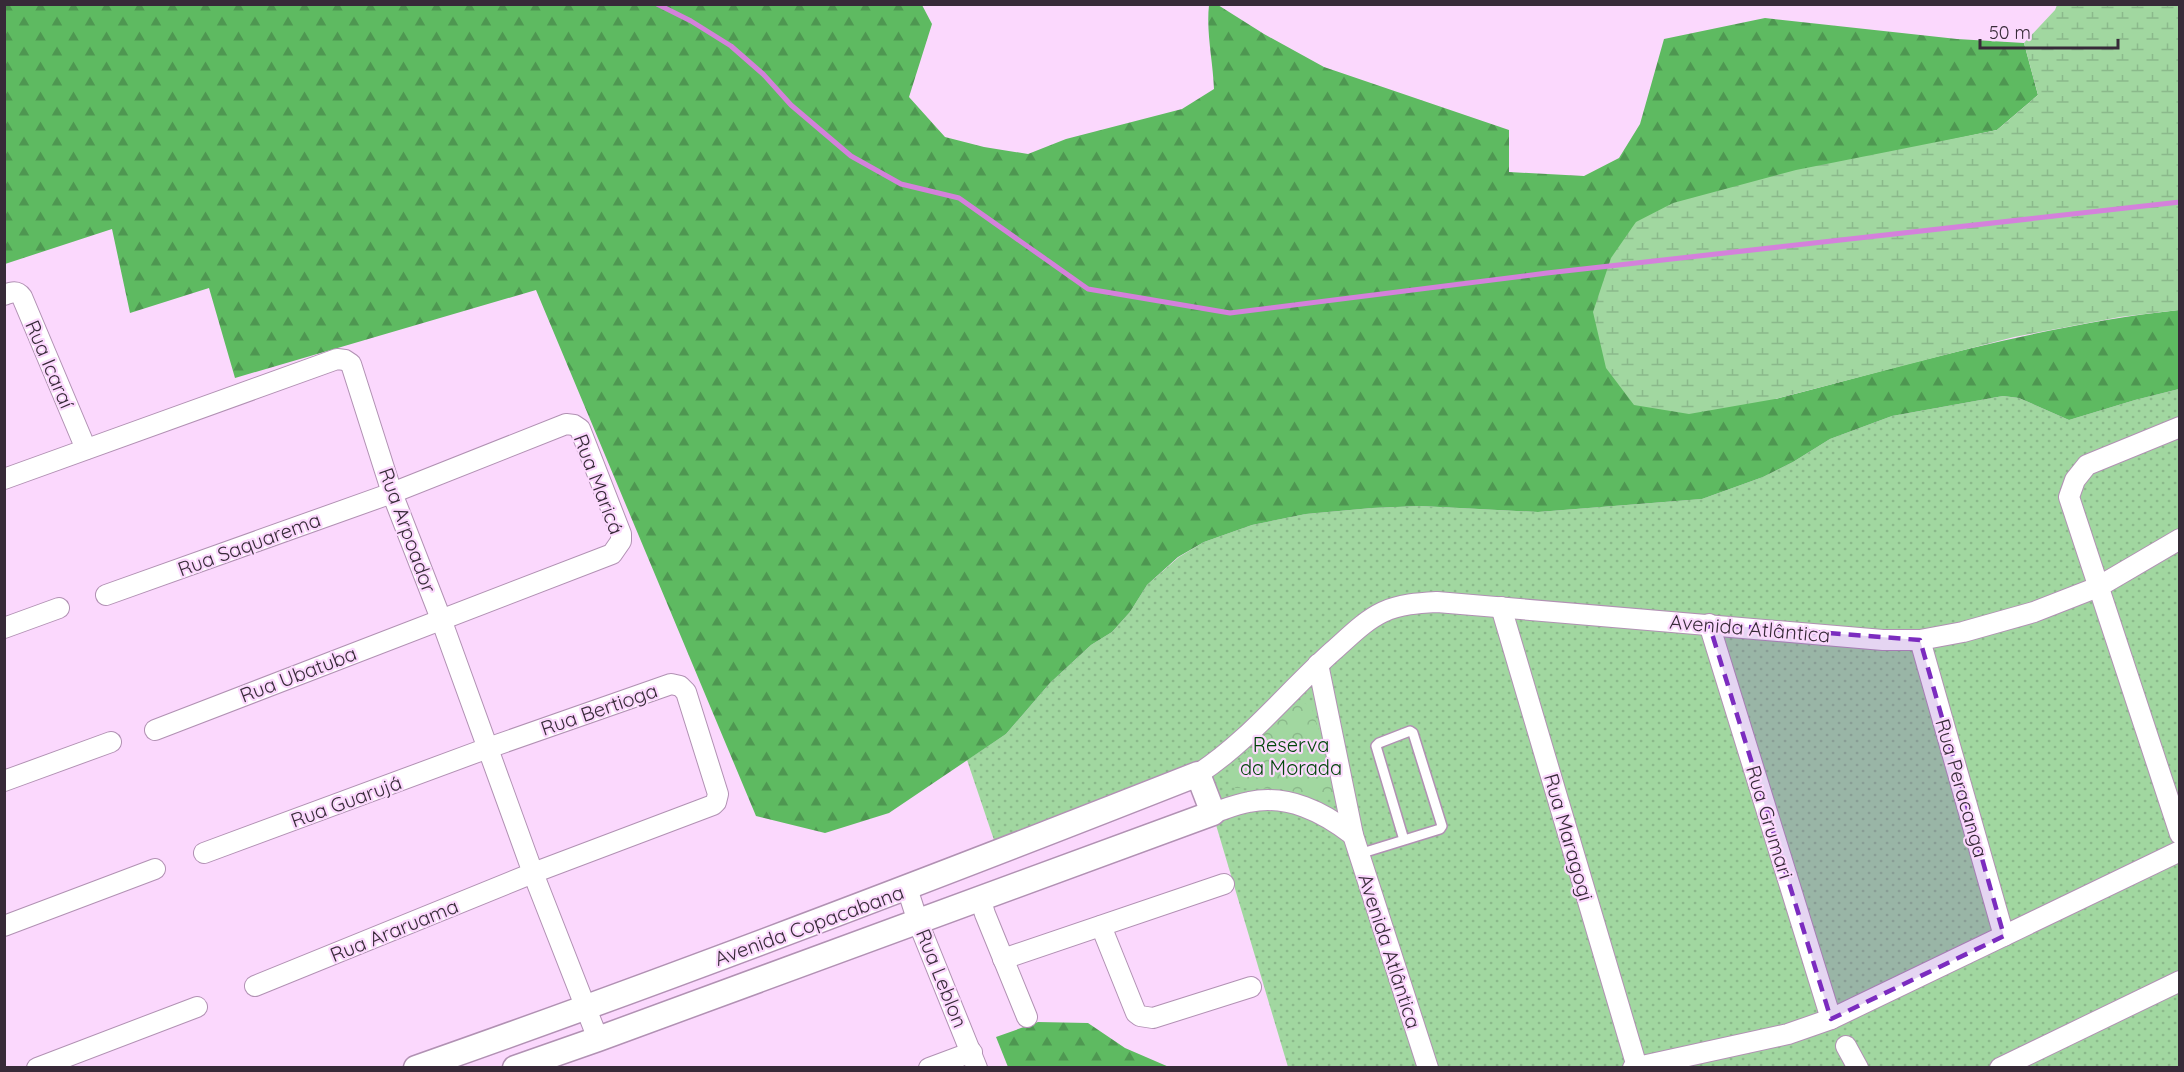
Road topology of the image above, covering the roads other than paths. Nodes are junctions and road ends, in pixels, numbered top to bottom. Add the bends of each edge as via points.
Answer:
1 (4, 295) edge
2 (2180, 427) edge
3 (86, 449) junction
4 (4, 479) edge
5 (392, 493) junction
6 (2180, 538) edge
7 (2098, 587) junction
8 (106, 595) dead end
9 (1501, 607) junction
10 (59, 608) dead end
11 (441, 619) junction
12 (1709, 624) junction
13 (4, 628) edge
14 (1920, 640) junction
15 (1318, 664) junction
16 (155, 730) dead end
17 (111, 742) dead end
18 (488, 748) junction
19 (1198, 774) junction
20 (4, 781) edge
21 (1213, 813) junction
22 (2180, 834) edge
23 (1353, 835) junction
24 (1404, 840) junction
25 (2180, 851) edge
26 (204, 853) dead end
27 (1359, 854) junction
28 (155, 869) dead end
29 (533, 873) junction
30 (1224, 884) dead end
31 (907, 888) junction
32 (980, 898) junction
33 (918, 922) junction
34 (4, 926) edge
35 (1101, 926) junction
36 (2004, 936) junction
37 (1003, 959) junction
38 (2180, 981) edge
39 (255, 986) dead end
40 (1251, 987) dead end
41 (197, 1007) dead end
42 (585, 1008) junction
43 (1027, 1017) dead end
44 (1831, 1019) junction
45 (598, 1039) junction
46 (1846, 1046) dead end
47 (975, 1060) edge
48 (1635, 1067) edge
49 (37, 1068) edge
50 (416, 1068) edge
51 (515, 1068) edge
52 (929, 1068) edge
53 (1428, 1068) edge
54 (1858, 1068) edge
55 (2000, 1068) edge

1 - 3 street, Rua Icaraí via 14,291 22,297
2 - 7 street via 2087,465 2075,480 2069,497
3 - 4 street, Rua Arpoador
3 - 5 street, Rua Arpoador via 337,359 345,360 351,364
5 - 8 street, Rua Saquarema
5 - 11 street, Rua Arpoador
5 - 11 street, Rua Maricá via 566,424 574,425 580,429 621,534 612,554
6 - 7 street, Avenida Atlântica
7 - 14 street, Avenida Atlântica via 2034,612
7 - 22 street
9 - 12 street, Avenida Atlântica
9 - 15 street, Avenida Atlântica via 1437,602 1410,603 1384,611
9 - 48 street, Rua Maragogi
10 - 13 street
11 - 16 street, Rua Ubatuba
11 - 18 street, Rua Arpoador
12 - 14 street, Avenida Atlântica
12 - 44 street, Rua Grumari
14 - 36 street, Rua Peracanga
15 - 19 street, Avenida Atlântica via 1221,759
15 - 23 street, Avenida Atlântica
17 - 20 street
18 - 26 street, Rua Guarujá
18 - 29 street, Rua Arpoador
18 - 29 street, Rua Bertioga via 671,684 686,692 718,794 716,802
19 - 21 street
19 - 31 street, Avenida Copacabana
21 - 23 street via 1250,801 1304,805 1332,818
21 - 32 street, Avenida Copacabana
23 - 27 street, Avenida Atlântica
24 - 24 lane via 1442,826 1410,731 1376,746
24 - 27 lane
25 - 36 street
27 - 53 street, Avenida Atlântica
28 - 34 street
29 - 39 street, Rua Araruama
29 - 42 street, Rua Arpoador
30 - 35 street
31 - 33 street, Rua Leblon
31 - 42 street, Avenida Copacabana
32 - 33 street, Avenida Copacabana
32 - 37 street
33 - 45 street, Avenida Copacabana
33 - 47 street, Rua Leblon
35 - 37 street
35 - 40 street via 1140,1017 1153,1018
36 - 44 street
37 - 43 street
38 - 55 street
41 - 49 street
42 - 45 street, Rua Arpoador
42 - 50 street, Avenida Copacabana
44 - 48 street via 1788,1034
45 - 51 street, Avenida Copacabana
46 - 54 street
47 - 52 street

